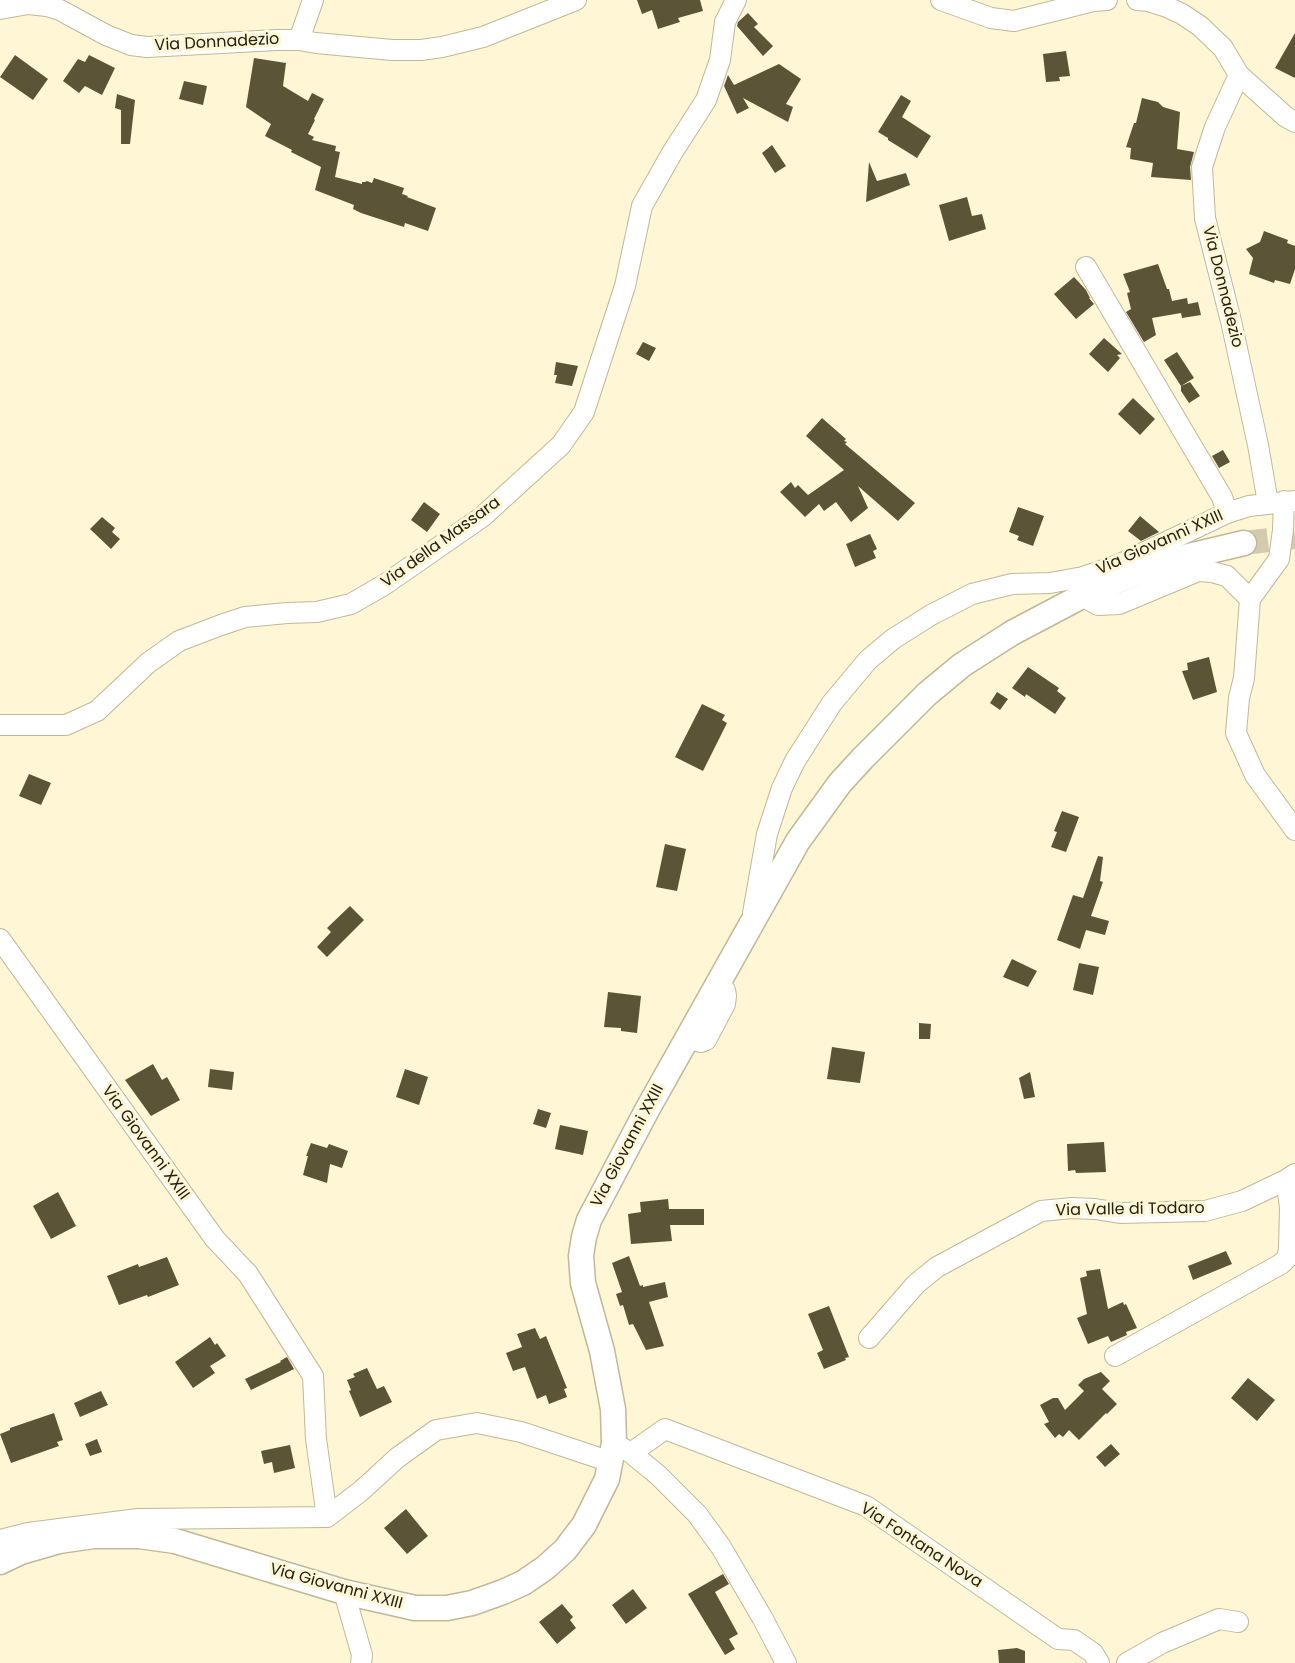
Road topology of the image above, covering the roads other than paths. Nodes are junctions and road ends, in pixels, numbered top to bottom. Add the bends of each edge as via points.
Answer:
1 (313, 0) edge
2 (576, 0) edge
3 (736, 0) edge
4 (941, 0) edge
5 (1107, 0) edge
6 (1137, 0) edge
7 (0, 9) edge
8 (299, 40) junction
9 (1239, 75) junction
10 (1295, 122) edge
11 (1086, 267) dead end
12 (1282, 502) edge
13 (1227, 513) junction
14 (1244, 543) tunnel mouth
15 (1082, 596) junction
16 (1250, 599) junction
17 (0, 725) edge
18 (1295, 830) edge
19 (752, 919) junction
20 (0, 939) edge
21 (1291, 1177) edge
22 (869, 1338) dead end
23 (1114, 1356) dead end
24 (619, 1453) junction
25 (327, 1517) junction
26 (0, 1540) edge
27 (0, 1562) edge
28 (344, 1592) junction
29 (1238, 1622) dead end
30 (361, 1663) edge
31 (786, 1663) edge
32 (1099, 1663) edge
33 (1127, 1663) edge

1 - 8 street, Via Donnadezio
2 - 8 street, Via Donnadezio via 483,37 442,47 392,50
3 - 17 street, Via della Massara via 725,22 720,60 706,100 642,206 625,286 584,412 561,445 482,517 351,604 317,612 245,617 221,625 179,641 148,663 97,711 66,725
4 - 5 street via 991,18 1014,21
6 - 9 street via 1182,14 1200,26 1223,48
7 - 8 street, Via Donnadezio via 28,4 46,6 106,35 147,48
9 - 10 street
9 - 12 street, Via Donnadezio via 1202,167 1205,218 1258,445
11 - 13 street via 1222,497
12 - 13 street, Via Giovanni XXIII
12 - 16 street, Via Donnadezio via 1280,559
13 - 19 street, Via Giovanni XXIII via 1083,578 1012,584 972,594 908,629 868,660 832,703 782,788 767,834
14 - 15 main road, Via Giovanni XXIII via 1156,566
15 - 16 street via 1098,604 1119,604 1198,571 1227,576
15 - 19 main road, Via Giovanni XXIII via 1012,633 927,694 840,783 798,841
16 - 18 street via 1236,733 1255,775
19 - 24 main road, Via Giovanni XXIII via 606,1185 584,1237 583,1283 602,1351
20 - 25 street, Via Giovanni XXIII via 215,1239 248,1274 313,1376 316,1439
21 - 22 street, Via Valle di Todaro via 1242,1202 1205,1211 1041,1211 937,1267 916,1284
21 - 23 street, Via Valle di Todaro via 1287,1258
24 - 25 street via 477,1423 436,1430
24 - 28 main road, Via Giovanni XXIII via 584,1525 566,1550 523,1583 503,1593 447,1608 415,1608
24 - 31 street via 658,1475 697,1514 721,1547
24 - 32 street, Via Fontana Nova via 665,1429 866,1506 1058,1639 1074,1640 1093,1653
25 - 26 street via 138,1519
27 - 28 main road, Via Giovanni XXIII via 58,1541 139,1536 176,1541
28 - 30 street via 362,1654
29 - 33 street via 1219,1619

